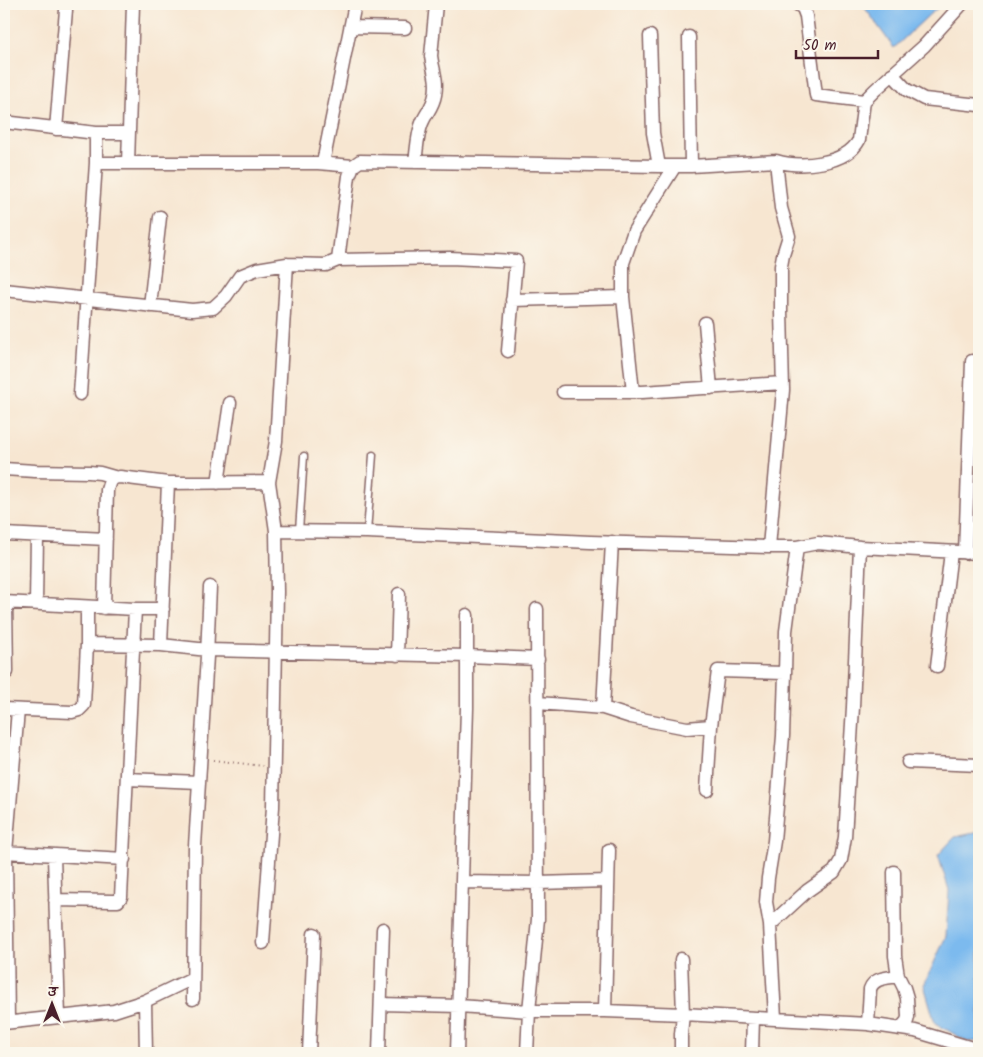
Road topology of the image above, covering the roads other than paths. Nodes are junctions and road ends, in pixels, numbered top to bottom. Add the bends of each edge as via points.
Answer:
1 (133, 4) edge
2 (355, 4) edge
3 (436, 4) edge
4 (797, 4) edge
5 (962, 4) edge
6 (66, 10) dead end
7 (350, 27) junction
8 (405, 28) dead end
9 (650, 36) dead end
10 (690, 37) dead end
11 (892, 74) junction
12 (864, 101) junction
13 (979, 105) edge
14 (4, 122) edge
15 (56, 129) junction
16 (96, 133) junction
17 (128, 133) junction
18 (776, 161) junction
19 (415, 162) junction
20 (96, 163) junction
21 (128, 163) junction
22 (323, 163) junction
23 (353, 166) junction
24 (659, 166) junction
25 (675, 166) junction
26 (691, 166) junction
27 (160, 217) dead end
28 (338, 260) junction
29 (287, 264) junction
30 (4, 290) edge
31 (624, 297) junction
32 (88, 300) junction
33 (512, 300) junction
34 (150, 306) junction
35 (705, 323) dead end
36 (508, 351) dead end
37 (972, 362) dead end
38 (783, 383) junction
39 (711, 388) junction
40 (563, 392) dead end
41 (633, 392) junction
42 (80, 394) dead end
43 (230, 403) dead end
44 (373, 455) dead end
45 (304, 456) dead end
46 (4, 469) edge
47 (114, 477) junction
48 (269, 482) junction
49 (168, 483) junction
50 (218, 483) junction
51 (276, 531) junction
52 (299, 531) junction
53 (367, 532) junction
54 (4, 534) edge
55 (36, 536) junction
56 (106, 539) junction
57 (612, 542) junction
58 (769, 547) junction
59 (797, 547) junction
60 (860, 547) junction
61 (951, 552) junction
62 (965, 553) junction
63 (979, 553) edge
64 (210, 587) dead end
65 (399, 594) dead end
66 (5, 602) edge
67 (36, 604) junction
68 (87, 607) junction
69 (104, 608) junction
70 (537, 609) dead end
71 (135, 610) junction
72 (163, 610) junction
73 (467, 615) dead end
74 (87, 644) junction
75 (133, 645) junction
76 (161, 646) junction
77 (208, 650) junction
78 (276, 652) junction
79 (398, 654) junction
80 (467, 656) junction
81 (538, 659) junction
82 (937, 666) dead end
83 (7, 672) dead end
84 (785, 673) junction
85 (538, 703) junction
86 (603, 708) junction
87 (4, 709) edge
88 (18, 710) junction
89 (711, 726) junction
90 (908, 762) dead end
91 (979, 765) edge
92 (127, 779) junction
93 (199, 782) junction
94 (707, 790) dead end
95 (609, 850) dead end
96 (5, 852) edge
97 (54, 856) junction
98 (124, 859) junction
99 (894, 872) dead end
100 (608, 881) junction
101 (462, 882) junction
102 (538, 883) junction
103 (55, 900) junction
104 (770, 925) junction
105 (383, 929) dead end
106 (314, 934) dead end
107 (263, 943) dead end
108 (681, 959) dead end
109 (898, 976) junction
110 (193, 978) junction
111 (193, 999) dead end
112 (145, 1002) junction
113 (381, 1004) junction
114 (459, 1006) junction
115 (529, 1010) junction
116 (605, 1011) junction
117 (684, 1014) junction
118 (58, 1017) junction
119 (753, 1018) junction
120 (775, 1018) junction
121 (6, 1023) edge
122 (868, 1024) junction
123 (900, 1028) junction
124 (979, 1050) edge
125 (146, 1053) edge
126 (309, 1053) edge
127 (379, 1053) edge
128 (457, 1053) edge
129 (527, 1053) edge
130 (681, 1053) edge
131 (752, 1053) edge

1 - 17 street
2 - 7 street
3 - 19 street via 431,56 436,73 436,94 419,130
4 - 12 street via 806,16 816,95
5 - 11 street via 924,46
6 - 15 street
7 - 8 street
7 - 22 street
9 - 24 street via 653,133
10 - 26 street
11 - 12 street
11 - 13 street via 907,90 924,99
12 - 18 street via 858,140 844,155 808,164
14 - 15 street
15 - 16 street
16 - 17 street
16 - 20 street
17 - 21 street
18 - 26 street
18 - 38 street via 781,208 789,236 781,266
19 - 23 street via 360,161
19 - 24 street
20 - 21 street
20 - 32 street
21 - 22 street
22 - 23 street
23 - 28 street
24 - 25 street
25 - 26 street
25 - 31 street via 634,231 624,264
27 - 34 street
28 - 29 street via 326,264
28 - 33 street via 450,258 516,261
29 - 34 street via 257,269 240,276 213,308 192,310
29 - 48 street via 276,441
30 - 32 street
31 - 33 street
31 - 41 street
32 - 34 street
32 - 42 street
33 - 36 street
35 - 39 street
37 - 62 street
38 - 39 street
38 - 58 street
39 - 41 street
40 - 41 street
43 - 50 street
44 - 53 lane
45 - 52 lane
46 - 47 street via 90,472
47 - 49 street
47 - 56 street via 107,490
48 - 50 street
48 - 51 street
49 - 50 street
49 - 72 street
51 - 52 street
51 - 78 street
52 - 53 street
53 - 57 street
54 - 55 street
55 - 56 street
55 - 67 street
56 - 69 street
57 - 58 street
57 - 86 street
58 - 59 street
59 - 60 street via 818,543
59 - 84 street via 786,631
60 - 61 street
60 - 104 street via 842,860 834,872 807,891
61 - 62 street
61 - 82 street
62 - 63 street
64 - 77 street
65 - 79 street
66 - 67 street
66 - 83 street
67 - 68 street
68 - 69 street
68 - 74 street
69 - 71 street
70 - 81 street
71 - 72 street
71 - 75 street
72 - 76 street
73 - 80 street
74 - 75 street
74 - 88 street via 84,705 79,710
75 - 76 street
75 - 92 street
76 - 77 street
77 - 78 street
77 - 93 street
78 - 79 street
78 - 107 street via 273,807
79 - 80 street
80 - 81 street
80 - 101 street
81 - 85 street
84 - 89 street via 718,672
84 - 104 street via 783,736 766,902
85 - 86 street
85 - 102 street
86 - 89 street via 687,728
87 - 88 street
88 - 96 street
89 - 94 street
90 - 91 street
92 - 93 street
92 - 98 street
93 - 110 street via 194,846
95 - 100 street
96 - 97 street
96 - 121 street
97 - 98 street
97 - 103 street
98 - 103 street via 122,891 118,901
99 - 109 street
100 - 102 street
100 - 116 street
101 - 102 street
101 - 114 street
102 - 115 street via 538,919
103 - 118 street
104 - 120 street
105 - 113 street
106 - 126 street
108 - 117 street
109 - 122 street via 871,984
109 - 123 street via 907,998 908,1017
110 - 111 street
110 - 112 street
112 - 118 street via 114,1011
112 - 125 street
113 - 114 street
113 - 127 street
114 - 115 street
114 - 128 street
115 - 116 street
115 - 129 street
116 - 117 street
117 - 119 street
117 - 130 street
118 - 121 street
119 - 120 street
119 - 131 street
120 - 122 street
122 - 123 street
123 - 124 street

